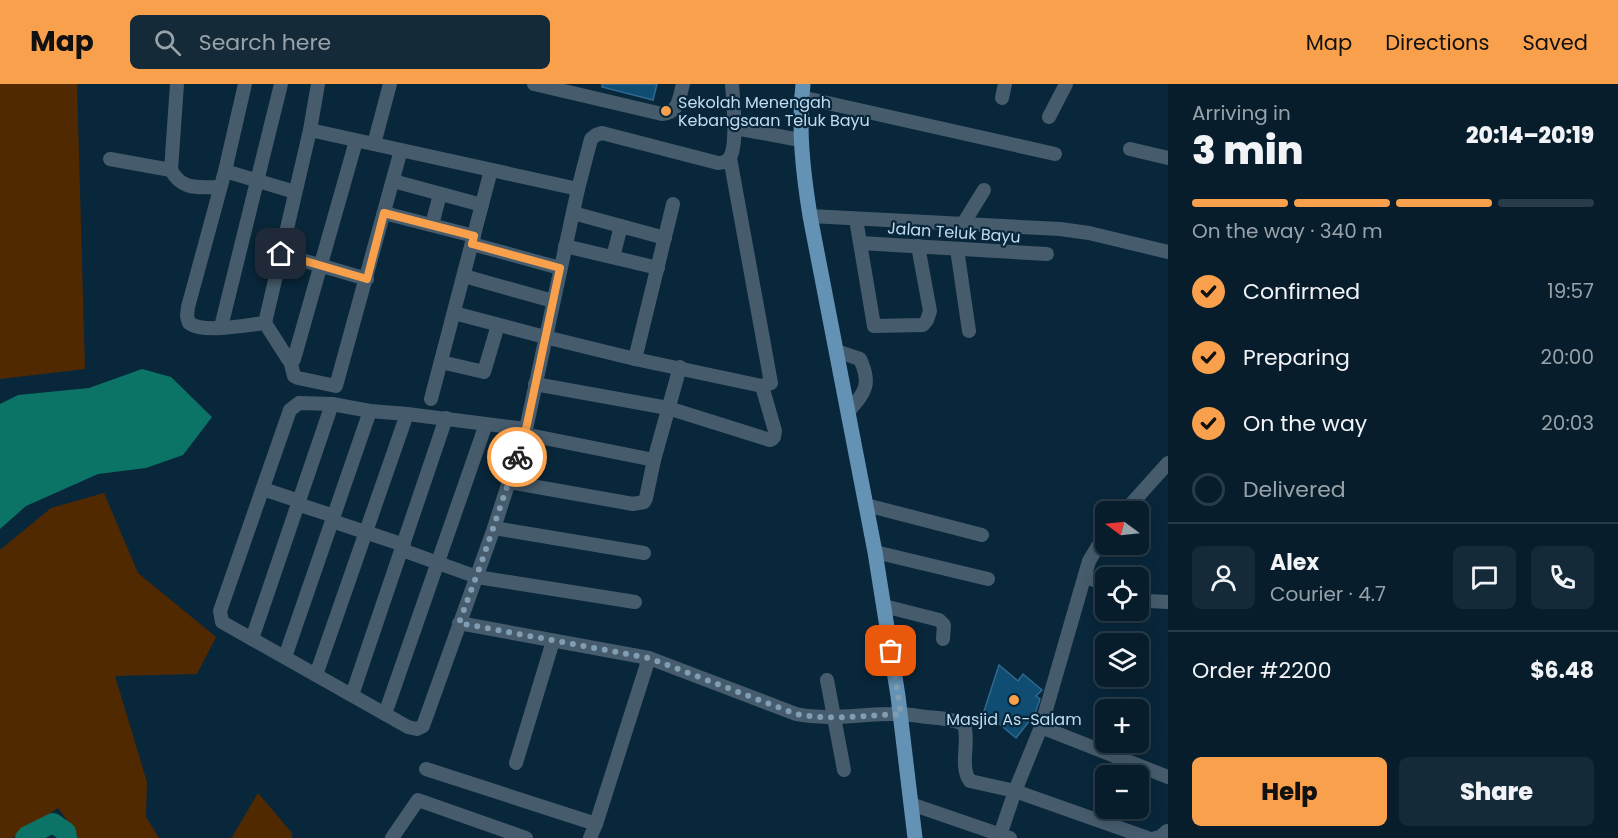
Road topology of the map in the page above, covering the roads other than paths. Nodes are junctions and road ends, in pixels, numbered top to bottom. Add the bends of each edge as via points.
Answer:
1 (177, 84) edge
2 (245, 84) edge
3 (281, 84) edge
4 (318, 84) edge
5 (390, 84) edge
6 (534, 84) edge
7 (683, 84) edge
8 (732, 84) edge
9 (1005, 84) edge
10 (1066, 84) edge
11 (802, 91) edge
12 (1002, 98) dead end
13 (1048, 117) dead end
14 (735, 128) junction
15 (310, 130) junction
16 (800, 140) junction
17 (356, 141) junction
18 (374, 144) junction
19 (1130, 149) dead end
20 (401, 150) junction
21 (1055, 154) dead end
22 (730, 158) junction
23 (1168, 158) edge
24 (110, 159) dead end
25 (171, 170) junction
26 (491, 170) junction
27 (225, 171) junction
28 (257, 181) junction
29 (393, 181) junction
30 (220, 187) junction
31 (578, 189) junction
32 (984, 190) dead end
33 (295, 192) junction
34 (440, 194) junction
35 (482, 204) junction
36 (673, 204) dead end
37 (384, 213) junction
38 (573, 213) junction
39 (810, 216) junction
40 (856, 219) junction
41 (963, 224) junction
42 (432, 225) junction
43 (621, 226) junction
44 (665, 238) junction
45 (473, 240) junction
46 (860, 243) junction
47 (565, 246) junction
48 (918, 246) junction
49 (957, 249) junction
50 (1168, 252) edge
51 (281, 254) junction
52 (1047, 254) dead end
53 (613, 257) junction
54 (321, 265) junction
55 (560, 268) junction
56 (658, 268) junction
57 (464, 276) junction
58 (367, 279) junction
59 (553, 301) junction
60 (454, 314) junction
61 (265, 323) junction
62 (498, 325) junction
63 (221, 327) junction
64 (969, 331) dead end
65 (545, 338) junction
66 (836, 351) junction
67 (635, 358) junction
68 (290, 360) junction
69 (441, 362) junction
70 (680, 368) junction
71 (535, 384) junction
72 (762, 386) junction
73 (431, 399) dead end
74 (332, 404) junction
75 (668, 408) junction
76 (370, 411) junction
77 (848, 412) junction
78 (407, 414) junction
79 (446, 418) junction
80 (486, 424) junction
81 (525, 431) junction
82 (654, 460) junction
83 (1168, 463) edge
84 (508, 482) junction
85 (263, 489) junction
86 (1134, 501) edge
87 (298, 502) junction
88 (866, 505) junction
89 (333, 518) junction
90 (494, 528) junction
91 (366, 532) junction
92 (982, 535) dead end
93 (403, 548) junction
94 (1095, 550) edge
95 (875, 552) junction
96 (644, 553) dead end
97 (438, 564) junction
98 (1085, 576) junction
99 (477, 577) junction
100 (988, 579) dead end
101 (1095, 580) edge
102 (1149, 601) edge
103 (636, 602) dead end
104 (1168, 602) edge
105 (884, 606) junction
106 (459, 623) junction
107 (252, 639) junction
108 (943, 639) dead end
109 (553, 641) junction
110 (285, 657) junction
111 (649, 658) junction
112 (316, 675) junction
113 (827, 680) dead end
114 (352, 695) junction
115 (385, 714) junction
116 (901, 714) junction
117 (833, 717) junction
118 (1041, 727) junction
119 (516, 763) dead end
120 (426, 769) dead end
121 (844, 770) dead end
122 (1168, 777) edge
123 (1015, 791) junction
124 (911, 804) junction
125 (596, 824) junction
126 (1005, 836) edge
127 (392, 838) edge
128 (526, 838) edge
129 (590, 838) edge
130 (915, 838) edge
131 (1148, 838) edge

1 - 25 street
2 - 27 street
3 - 28 street
4 - 15 street
5 - 18 street
6 - 7 street via 662,114 674,110
8 - 14 street
9 - 12 street
10 - 13 street
11 - 16 main road
11 - 21 street
14 - 16 street
14 - 22 street
15 - 17 street
15 - 33 street
16 - 39 main road
17 - 18 street
17 - 54 street
18 - 20 street
19 - 23 street
20 - 26 street
20 - 29 street
22 - 31 street via 718,163 602,133 591,139
22 - 72 street via 771,382
24 - 25 street
25 - 30 street via 175,178 189,186
26 - 31 street
26 - 35 street
27 - 28 street
27 - 30 street
28 - 33 street
28 - 63 street
29 - 34 street
29 - 37 street
30 - 63 street via 187,316 189,323 197,327
31 - 38 street
32 - 41 street
33 - 51 street
34 - 35 street
34 - 42 street
35 - 45 street
36 - 44 street
37 - 42 street
37 - 58 street
38 - 43 street
38 - 47 street
39 - 40 street
39 - 66 main road
40 - 41 street
40 - 46 street
41 - 50 street via 1060,229
42 - 45 street
43 - 44 street
43 - 53 street
44 - 56 street
45 - 55 street
45 - 57 street
46 - 48 street, Jalan Teluk Bayu
46 - 48 street via 874,326 923,325 927,320 930,311
47 - 53 street
47 - 55 street
48 - 49 street, Jalan Teluk Bayu
49 - 52 street, Jalan Teluk Bayu
49 - 64 street
51 - 54 street
51 - 61 street
53 - 56 street
54 - 58 street
54 - 68 street via 296,355
55 - 59 street
56 - 67 street
57 - 59 street
57 - 60 street
58 - 68 street via 336,386 294,376
59 - 65 street
60 - 62 street
60 - 69 street
61 - 63 street
61 - 68 street
62 - 65 street
62 - 69 street via 484,372
65 - 67 street
65 - 71 street
66 - 77 main road
66 - 77 street via 860,360 866,383 863,394
67 - 70 street
69 - 73 street
70 - 72 street
70 - 75 street
71 - 75 street
71 - 81 street
72 - 75 street via 775,431 772,439
74 - 76 street
74 - 85 street via 299,403 290,410
74 - 87 street
75 - 82 street
76 - 78 street
76 - 89 street
77 - 88 main road
78 - 79 street
78 - 91 street
79 - 80 street
79 - 93 street
80 - 81 street
80 - 97 street
81 - 82 street
81 - 84 street
82 - 84 street via 646,498 639,504
83 - 86 street
84 - 90 street
85 - 87 street
85 - 107 street via 220,611 222,622
87 - 89 street
87 - 107 street
88 - 92 street
88 - 95 main road
89 - 91 street
89 - 110 street
90 - 96 street
90 - 99 street
91 - 93 street
91 - 112 street
93 - 97 street
93 - 114 street
94 - 98 street
95 - 100 street
95 - 105 main road
97 - 99 street
97 - 115 street
98 - 101 street
98 - 118 street
99 - 103 street
99 - 106 street
102 - 104 street
105 - 108 street via 939,620 944,625
105 - 116 main road
106 - 109 street
106 - 115 street via 423,726 408,727
107 - 110 street
109 - 111 street
109 - 119 street
110 - 112 street
111 - 117 street via 796,714
111 - 125 street
112 - 114 street
113 - 117 street
114 - 115 street
116 - 117 street
116 - 123 street via 964,724 970,781
116 - 124 main road
117 - 121 street
118 - 122 street
118 - 123 street
120 - 125 street
123 - 126 street
123 - 131 street
124 - 126 street
124 - 130 main road
125 - 129 street
127 - 128 street via 418,800

